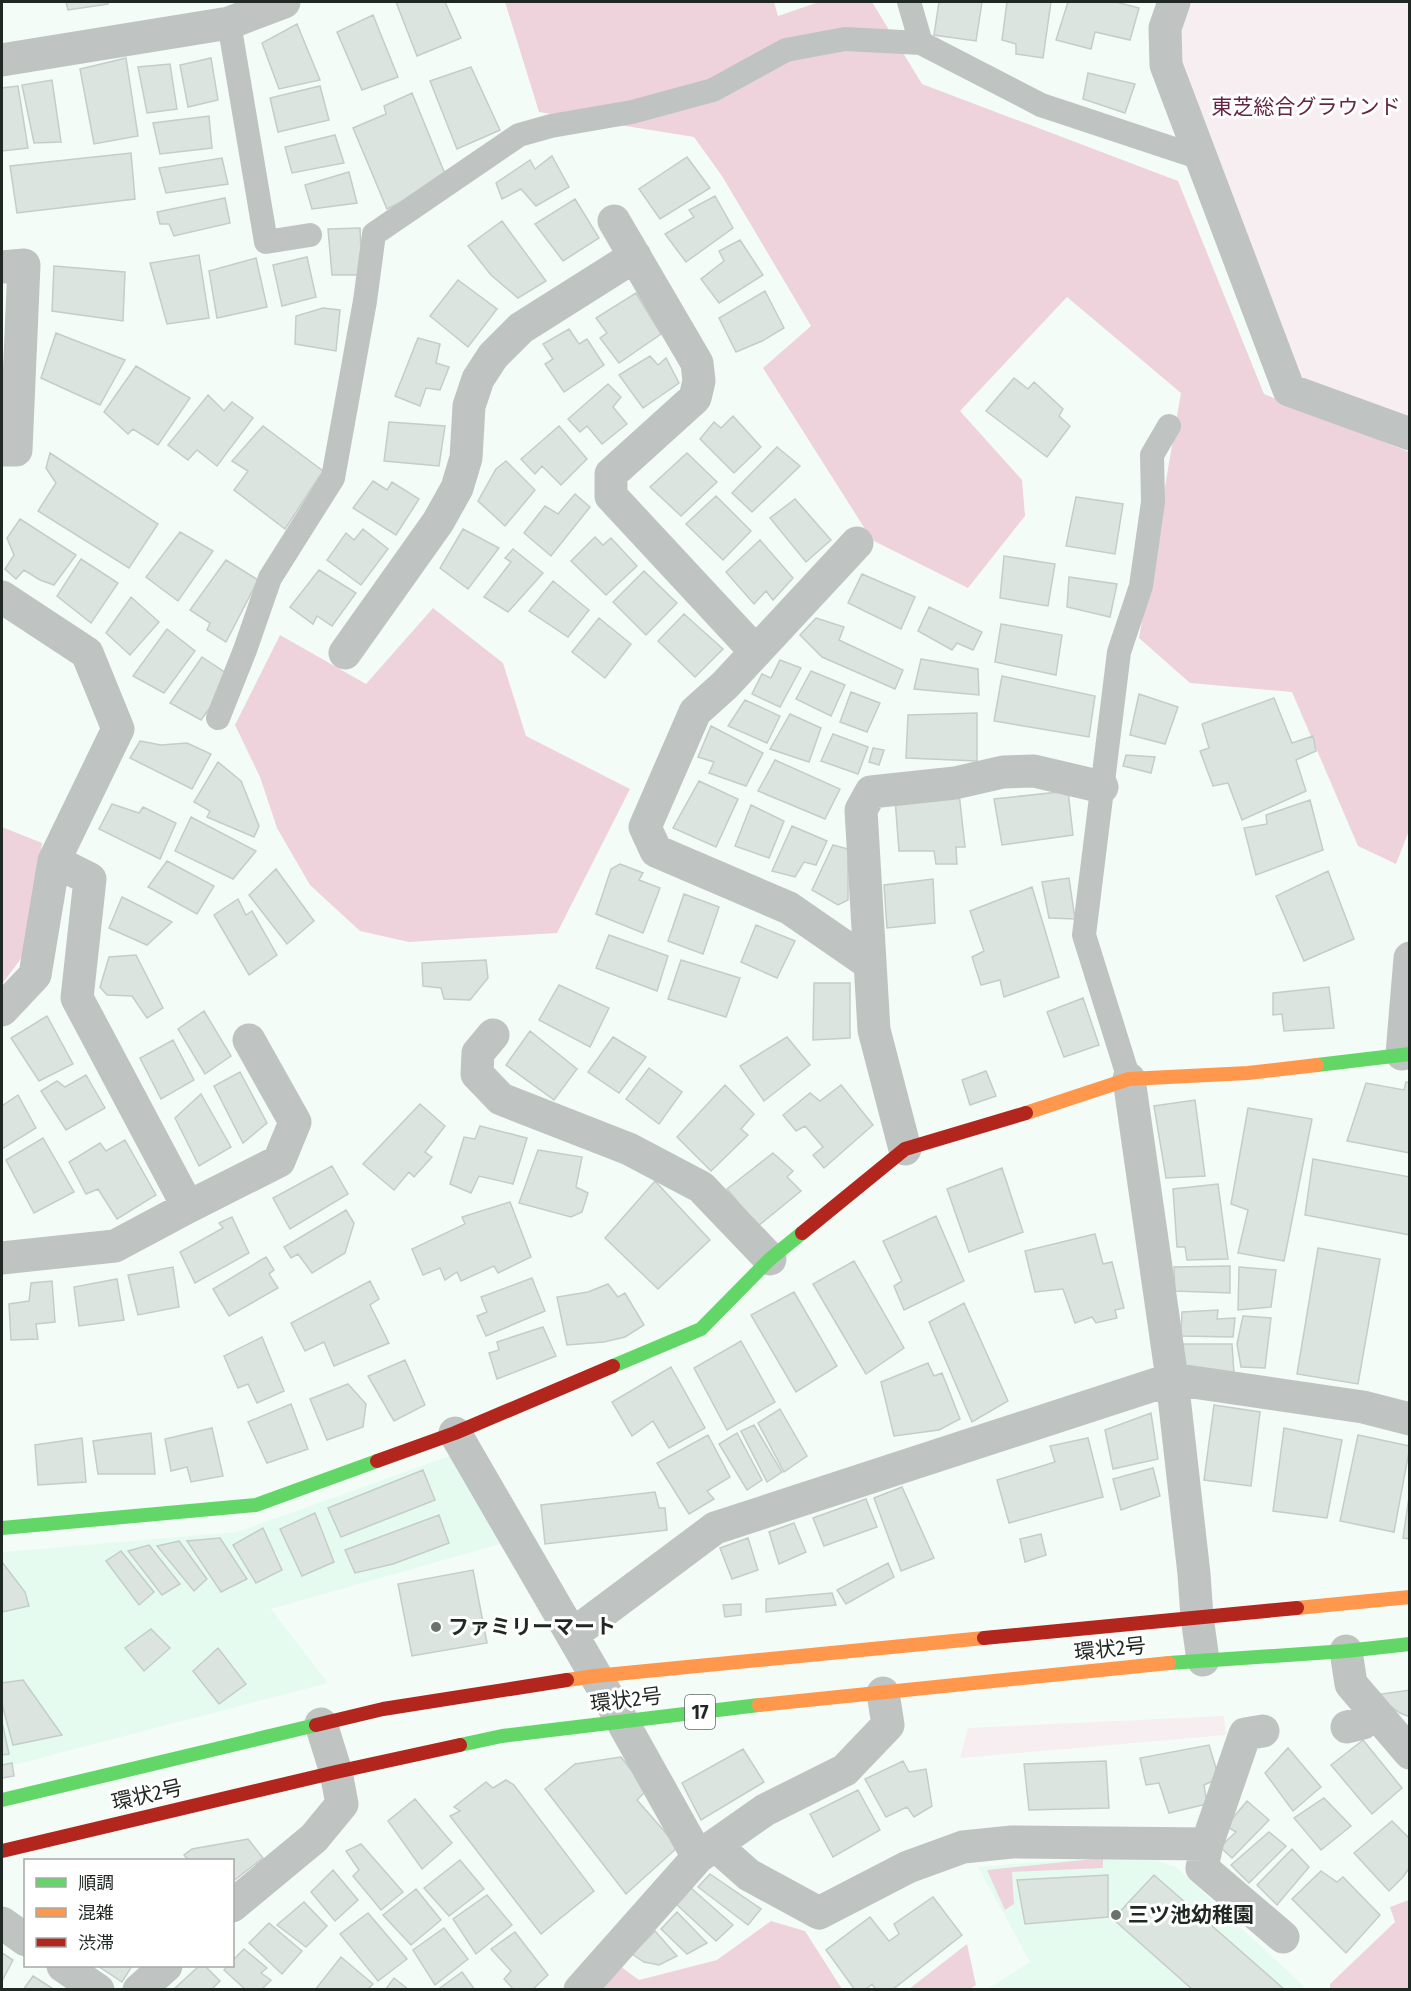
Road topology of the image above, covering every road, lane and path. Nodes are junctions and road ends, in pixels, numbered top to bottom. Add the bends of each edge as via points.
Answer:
1 (284, 2) edge
2 (909, 2) edge
3 (1174, 2) edge
4 (229, 23) junction
5 (921, 43) junction
6 (2, 60) edge
7 (1201, 159) junction
8 (614, 220) dead end
9 (310, 235) dead end
10 (635, 256) junction
11 (2, 267) edge
12 (1169, 426) dead end
13 (1410, 434) edge
14 (2, 450) edge
15 (857, 543) dead end
16 (2, 597) edge
17 (756, 652) junction
18 (345, 653) dead end
19 (218, 718) dead end
20 (1102, 787) junction
21 (54, 861) junction
22 (1410, 958) edge
23 (870, 964) junction
24 (2, 1010) edge
25 (493, 1035) dead end
26 (249, 1040) dead end
27 (1406, 1054) edge
28 (1129, 1079) junction
29 (905, 1149) junction
30 (188, 1207) junction
31 (2, 1258) edge
32 (770, 1259) junction
33 (1172, 1379) junction
34 (1410, 1419) edge
35 (455, 1433) junction
36 (2, 1528) edge
37 (1410, 1597) edge
38 (1197, 1617) junction
39 (572, 1635) junction
40 (1410, 1644) edge
41 (1346, 1651) junction
42 (1203, 1660) junction
43 (595, 1677) junction
44 (883, 1693) junction
45 (622, 1721) junction
46 (321, 1724) junction
47 (1263, 1731) dead end
48 (1410, 1753) edge
49 (336, 1772) junction
50 (2, 1800) edge
51 (1207, 1844) junction
52 (2, 1851) edge
53 (707, 1851) junction
54 (234, 1904) edge
55 (2, 1923) edge
56 (1283, 1937) dead end
57 (24, 1939) edge
58 (66, 1967) edge
59 (164, 1967) edge
60 (98, 1989) edge
61 (139, 1989) edge
62 (580, 1989) edge

1 - 4 street
2 - 5 lane
3 - 7 street via 1165,28 1166,65
4 - 6 street
4 - 9 lane via 266,242
5 - 7 lane via 1041,105
5 - 19 lane via 845,39 786,50 713,90 632,112 519,135 374,234 333,478 270,578
7 - 13 street via 1288,390
8 - 10 street
10 - 17 street via 697,363 699,381 695,398 611,474 610,496
10 - 18 street via 521,328 493,356 478,379 469,406 466,458 458,488
11 - 14 street via 24,265 16,450
12 - 20 lane via 1152,455 1153,502 1141,586 1119,652
15 - 17 street
16 - 21 street via 87,653 118,729
17 - 23 street via 695,712 645,827 656,851 789,908
20 - 23 street via 1034,771 1002,772 955,783 871,792 861,810
20 - 28 lane via 1084,935
21 - 24 street via 35,975
21 - 30 street via 90,879 77,998
22 - 27 street
23 - 29 street via 874,1030
25 - 32 street via 478,1053 477,1074 501,1099 629,1149 701,1187
26 - 30 street via 295,1122 279,1161
27 - 28 main road via 1248,1072
28 - 29 main road
28 - 33 street
29 - 32 main road
30 - 31 street via 115,1246
32 - 35 main road via 700,1329
33 - 34 street via 1363,1407
33 - 38 street
33 - 39 street via 715,1528
35 - 36 main road via 256,1505
35 - 39 street
37 - 38 main road, 環状2号 / 17
38 - 42 street
38 - 43 main road, 環状2号 / 17
39 - 43 street
40 - 41 main road, 環状2号 / 17
41 - 42 main road, 環状2号 / 17
41 - 48 street via 1361,1720
42 - 44 main road, 環状2号 / 17
43 - 45 street
43 - 46 main road, 環状2号 / 17 via 383,1709
44 - 45 main road, 環状2号 / 17
44 - 53 street via 888,1725 845,1770 765,1810
45 - 49 main road, 環状2号 / 17 via 502,1736
45 - 53 street
46 - 49 street
46 - 50 main road, 環状2号 / 17
47 - 51 street via 1245,1734
49 - 52 main road, 環状2号 / 17
49 - 54 street via 342,1804 314,1838
51 - 53 street via 1012,1842 963,1847 908,1867 819,1913
51 - 56 street via 1202,1868
53 - 62 street
55 - 57 street
58 - 60 street
59 - 61 street

